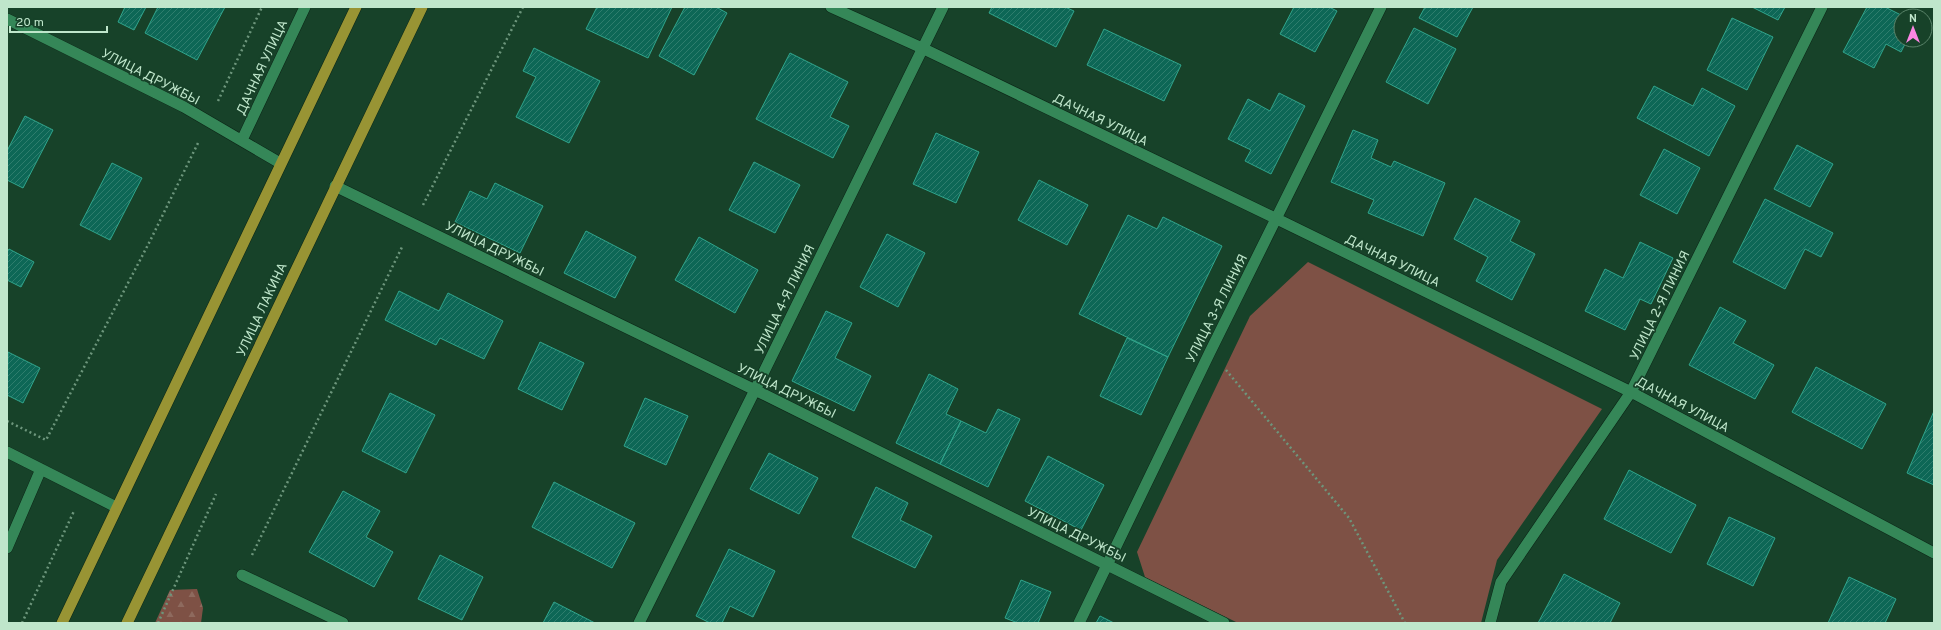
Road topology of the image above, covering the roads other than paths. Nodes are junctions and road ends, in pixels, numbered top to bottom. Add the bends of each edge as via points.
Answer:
1 (305, 7) edge
2 (356, 7) edge
3 (422, 7) edge
4 (832, 7) edge
5 (942, 7) edge
6 (1381, 7) edge
7 (1822, 7) edge
8 (7, 20) edge
9 (922, 48) junction
10 (242, 140) junction
11 (280, 163) junction
12 (335, 186) junction
13 (1277, 219) junction
14 (755, 390) junction
15 (1631, 392) junction
16 (7, 452) edge
17 (41, 469) junction
18 (116, 507) junction
19 (7, 548) edge
20 (1934, 553) edge
21 (1107, 565) junction
22 (242, 575) road end
23 (62, 623) edge
24 (127, 623) edge
25 (343, 623) edge
26 (639, 623) edge
27 (1078, 623) edge
28 (1224, 623) edge
29 (1490, 623) edge

1 - 10 street, ДАЧНАЯ УЛИЦА
2 - 11 highway
3 - 12 highway, УЛИЦА ЛАКИНА
4 - 9 street, ДАЧНАЯ УЛИЦА
5 - 9 street, УЛИЦА 4-Я ЛИНИЯ
6 - 13 street, УЛИЦА 3-Я ЛИНИЯ
7 - 15 street, УЛИЦА 2-Я ЛИНИЯ
8 - 10 street, УЛИЦА ДРУЖБЫ via 184,107
9 - 13 street, ДАЧНАЯ УЛИЦА
9 - 14 street, УЛИЦА 4-Я ЛИНИЯ
10 - 11 street, УЛИЦА ДРУЖБЫ
11 - 18 highway
12 - 14 street, УЛИЦА ДРУЖБЫ
12 - 24 highway, УЛИЦА ЛАКИНА
13 - 15 street, ДАЧНАЯ УЛИЦА
13 - 21 street, УЛИЦА 3-Я ЛИНИЯ
14 - 21 street, УЛИЦА ДРУЖБЫ
14 - 26 street, УЛИЦА 4-Я ЛИНИЯ
15 - 20 street, ДАЧНАЯ УЛИЦА
15 - 29 street, УЛИЦА 2-Я ЛИНИЯ via 1501,582
16 - 17 street
17 - 18 street
17 - 19 street
18 - 23 highway
21 - 27 street, УЛИЦА 3-Я ЛИНИЯ
21 - 28 street, УЛИЦА ДРУЖБЫ
22 - 25 street

